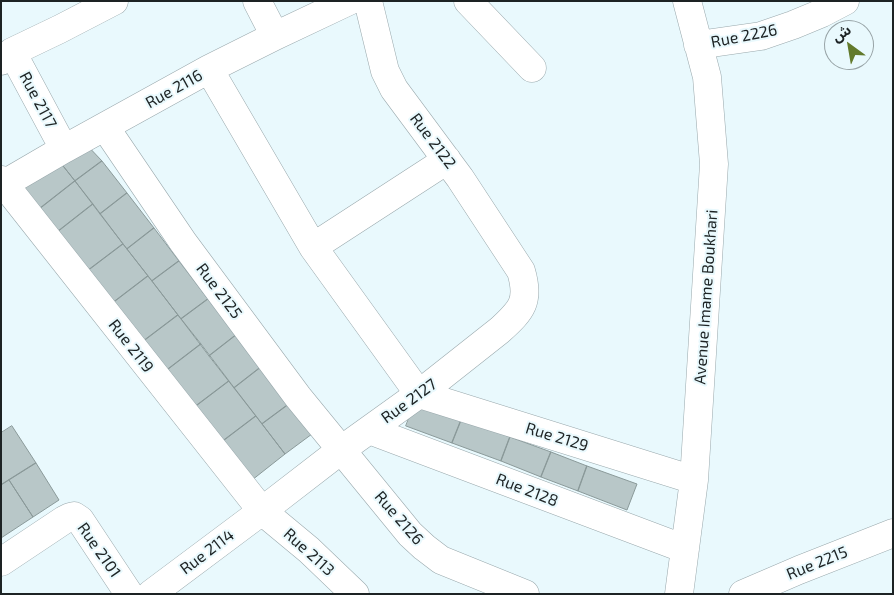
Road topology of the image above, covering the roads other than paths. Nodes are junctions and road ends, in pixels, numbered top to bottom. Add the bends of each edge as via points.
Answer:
1 (114, 1) edge
2 (257, 1) edge
3 (349, 1) edge
4 (368, 1) edge
5 (468, 1) edge
6 (687, 1) edge
7 (845, 1) edge
8 (275, 36) junction
9 (698, 45) junction
10 (7, 57) edge
11 (532, 68) dead end
12 (209, 69) junction
13 (106, 127) junction
14 (64, 149) junction
15 (447, 160) junction
16 (3, 182) edge
17 (313, 247) junction
18 (521, 271) joint
19 (420, 394) junction
20 (369, 430) junction
21 (341, 450) junction
22 (694, 480) junction
23 (262, 511) junction
24 (893, 533) edge
25 (685, 549) junction
26 (1, 562) edge
27 (129, 594) edge
28 (151, 594) edge
29 (355, 594) edge
30 (524, 594) edge
31 (679, 594) edge
32 (743, 594) edge

1 - 10 street
2 - 8 street
3 - 8 street, Rue 2116
4 - 15 street, Rue 2122 via 385,71 394,89
5 - 11 street
6 - 9 street, Avenue Imame Boukhari
7 - 9 street, Rue 2226 via 761,36
8 - 12 street, Rue 2116
9 - 22 street, Avenue Imame Boukhari via 707,78 714,164
10 - 14 street, Rue 2117
12 - 13 street, Rue 2116
12 - 17 street
13 - 14 street, Rue 2116
13 - 21 street, Rue 2125 via 182,242
14 - 16 street, Rue 2116
15 - 17 street
15 - 18 street, Rue 2122
16 - 23 street, Rue 2119
17 - 19 street
18 - 19 street, Rue 2127 via 526,296 513,319
19 - 20 street, Rue 2127
19 - 22 street, Rue 2129
20 - 21 street, Rue 2127
20 - 25 street, Rue 2128
21 - 23 street, Rue 2127
21 - 30 street, Rue 2126 via 424,548 441,560
22 - 25 street, Avenue Imame Boukhari
23 - 28 street, Rue 2114
23 - 29 street, Rue 2113
24 - 32 street, Rue 2215
25 - 31 street, Avenue Imame Boukhari
26 - 27 street, Rue 2101 via 74,516 80,520

